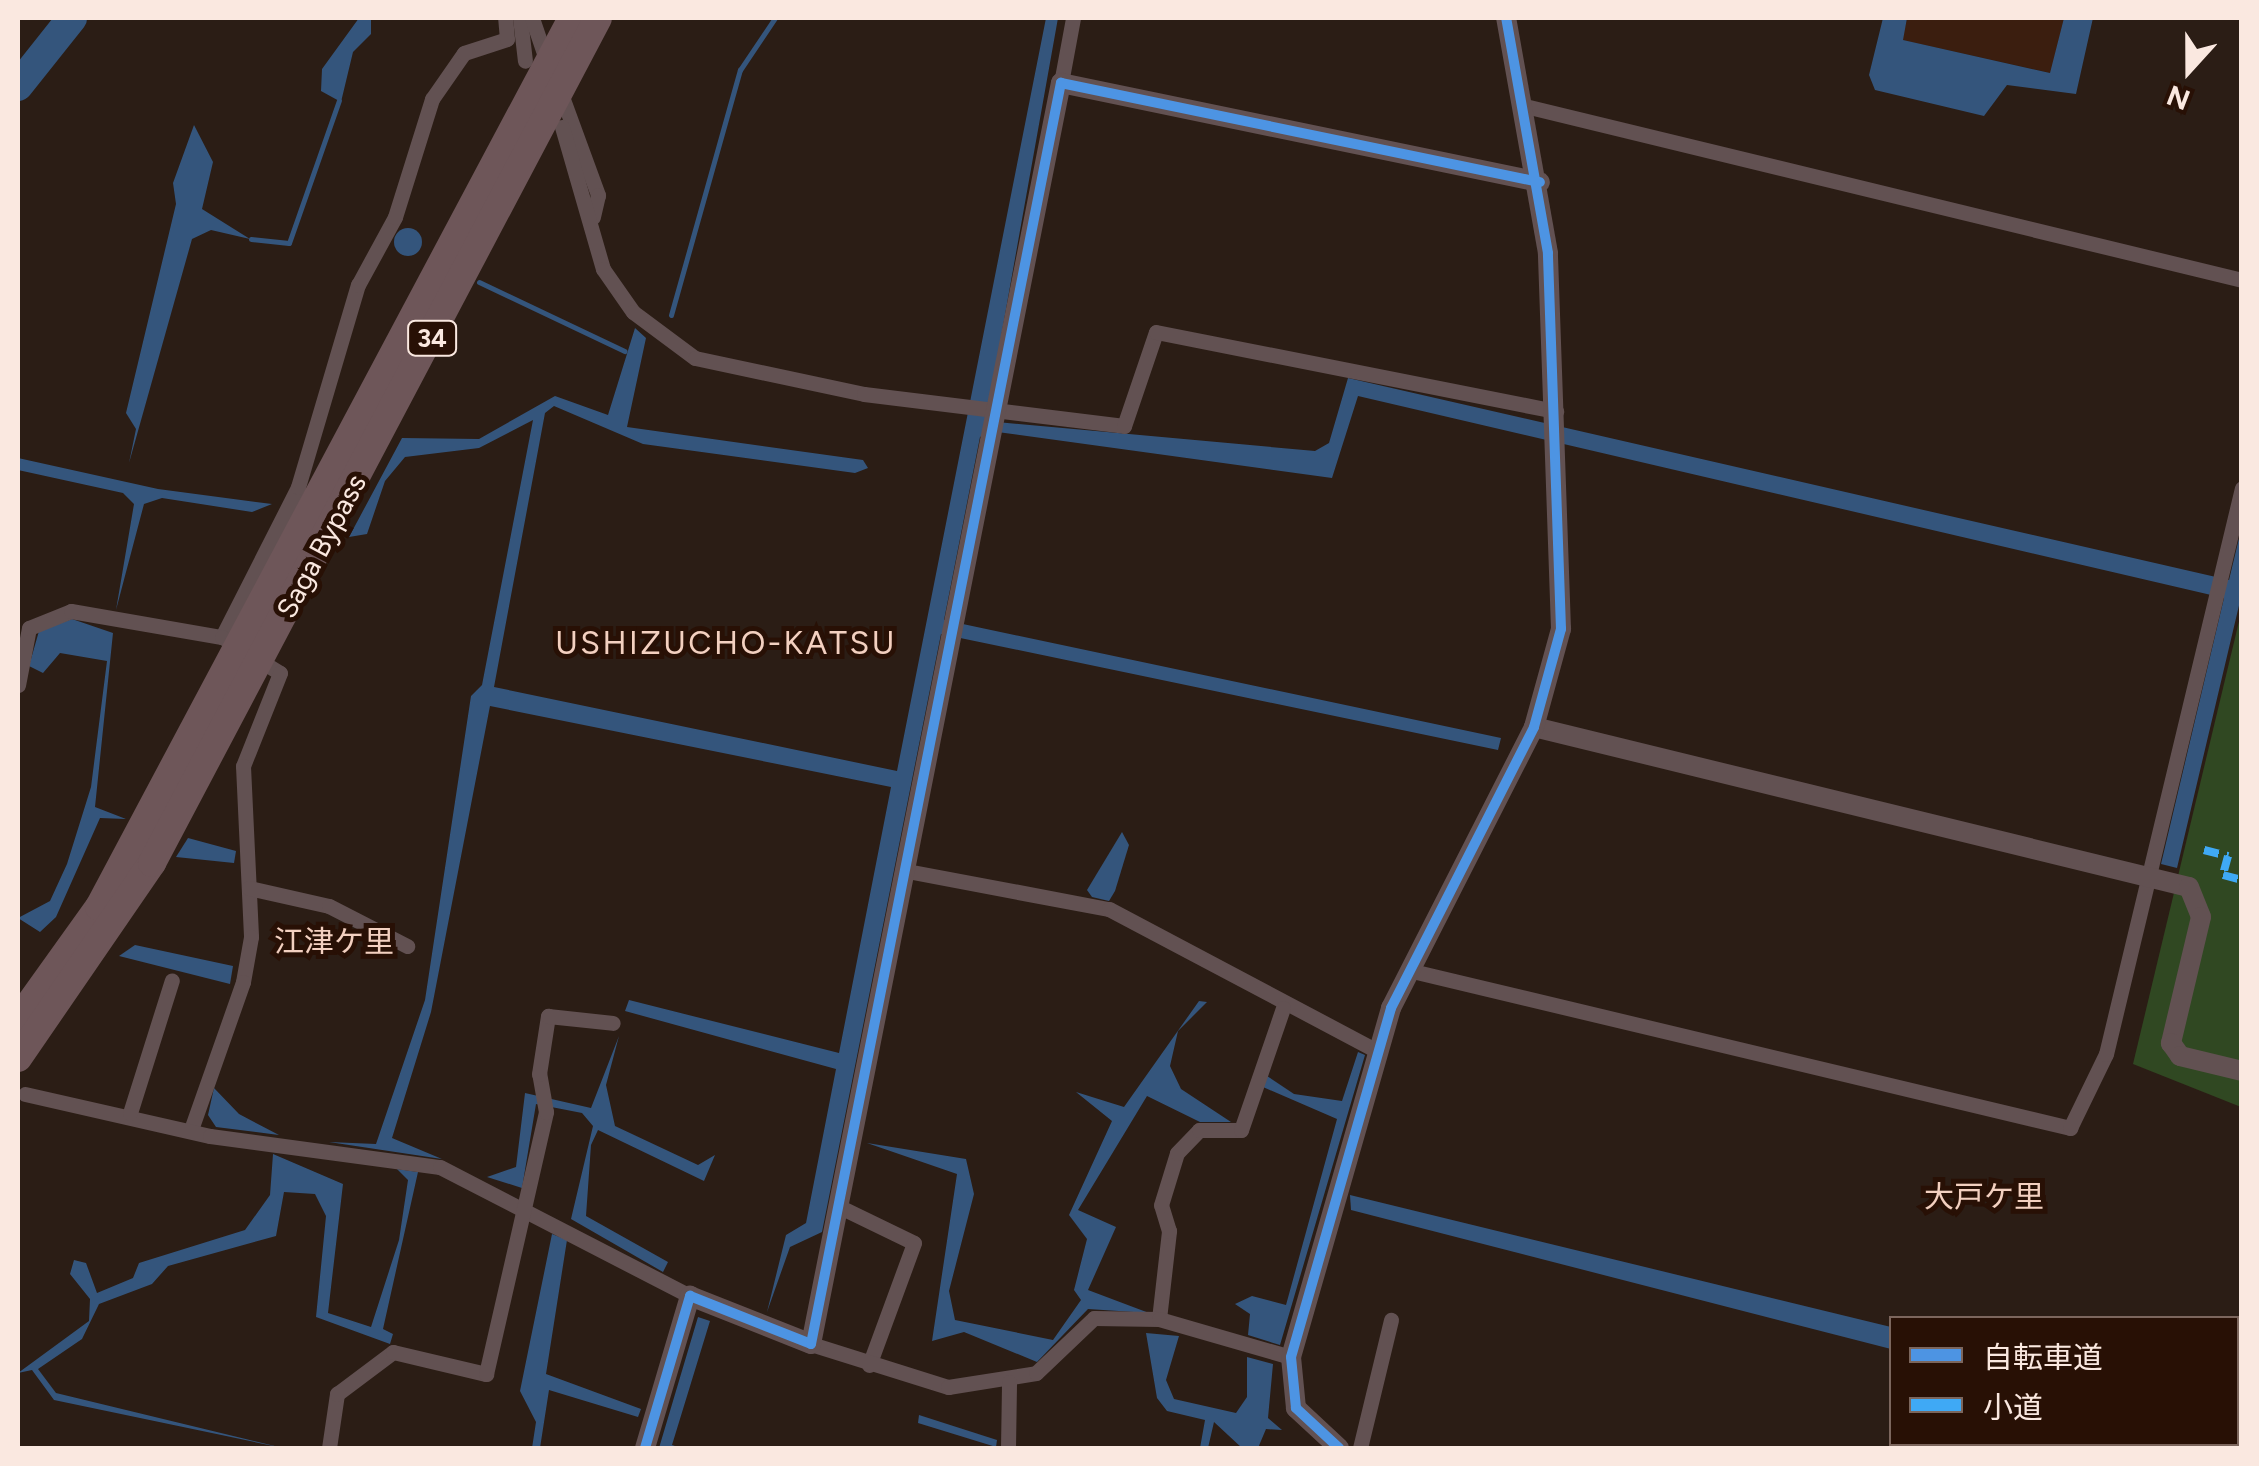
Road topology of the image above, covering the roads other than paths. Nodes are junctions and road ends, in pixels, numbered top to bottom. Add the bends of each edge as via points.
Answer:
1 (506, 18) edge
2 (520, 18) edge
3 (532, 18) edge
4 (572, 18) edge
5 (598, 18) edge
6 (1073, 18) edge
7 (1506, 18) edge
8 (544, 73) junction
9 (1061, 83) junction
10 (1525, 106) junction
11 (562, 127) dead end
12 (1540, 182) junction
13 (593, 217) junction
14 (2242, 280) edge
15 (992, 411) junction
16 (1556, 412) junction
17 (312, 440) junction
18 (341, 458) junction
19 (2242, 488) edge
20 (242, 646) junction
21 (18, 685) edge
22 (1534, 727) junction
23 (907, 871) junction
24 (2145, 875) junction
25 (249, 888) junction
26 (408, 946) dead end
27 (1408, 970) junction
28 (172, 980) dead end
29 (1284, 1008) junction
30 (18, 1020) edge
31 (613, 1023) dead end
32 (1377, 1051) junction
33 (18, 1058) edge
34 (2242, 1071) edge
35 (25, 1094) dead end
36 (130, 1114) junction
37 (191, 1130) junction
38 (529, 1206) junction
39 (840, 1207) junction
40 (690, 1296) junction
41 (1158, 1319) junction
42 (1391, 1320) dead end
43 (811, 1344) junction
44 (1291, 1357) junction
45 (869, 1365) junction
46 (1009, 1382) junction
47 (329, 1448) edge
48 (645, 1448) edge
49 (1008, 1448) edge
50 (1339, 1448) edge
51 (1360, 1448) edge

1 - 17 street via 506,39 464,53 432,99 395,217 358,284
2 - 8 street
3 - 8 street
4 - 8 highway, Saga Bypass / 34
5 - 8 highway, Saga Bypass / 34
6 - 9 street
7 - 10 street
8 - 13 street via 598,195
8 - 18 highway, Saga Bypass / 34
8 - 20 highway, Saga Bypass / 34
9 - 12 street
9 - 15 street
10 - 12 street
10 - 14 street
11 - 13 street
12 - 16 street
13 - 15 street via 603,269 674,348 864,394
15 - 16 street via 1124,426 1156,332
15 - 23 street
16 - 22 street via 1561,628
17 - 18 street
17 - 20 street
18 - 20 highway, Saga Bypass / 34
19 - 24 street
20 - 21 street via 71,611 29,628
20 - 25 street via 280,672 243,766
20 - 30 highway, Saga Bypass / 34 via 99,907
20 - 33 highway, Saga Bypass / 34 via 152,863
22 - 24 street
22 - 27 street
23 - 29 street via 1109,909
23 - 39 street
24 - 27 street via 2106,1054 2070,1128
24 - 34 street via 2189,887 2202,906 2171,1043 2180,1056
25 - 26 street via 329,906
25 - 37 street via 244,982
27 - 32 street
28 - 36 street
29 - 32 street
29 - 41 street via 1241,1130 1199,1130 1177,1153 1161,1205 1169,1231
31 - 38 street via 548,1016
32 - 44 street
35 - 36 street
36 - 37 street
37 - 38 street via 440,1167
38 - 40 street
38 - 47 street via 486,1374 393,1352 336,1394
39 - 43 street
39 - 45 street via 914,1243
40 - 43 street
40 - 48 street
41 - 44 street
41 - 46 street via 1094,1318 1052,1364
42 - 51 street
43 - 45 street
44 - 50 street via 1296,1408
45 - 46 street via 948,1387
46 - 49 street

